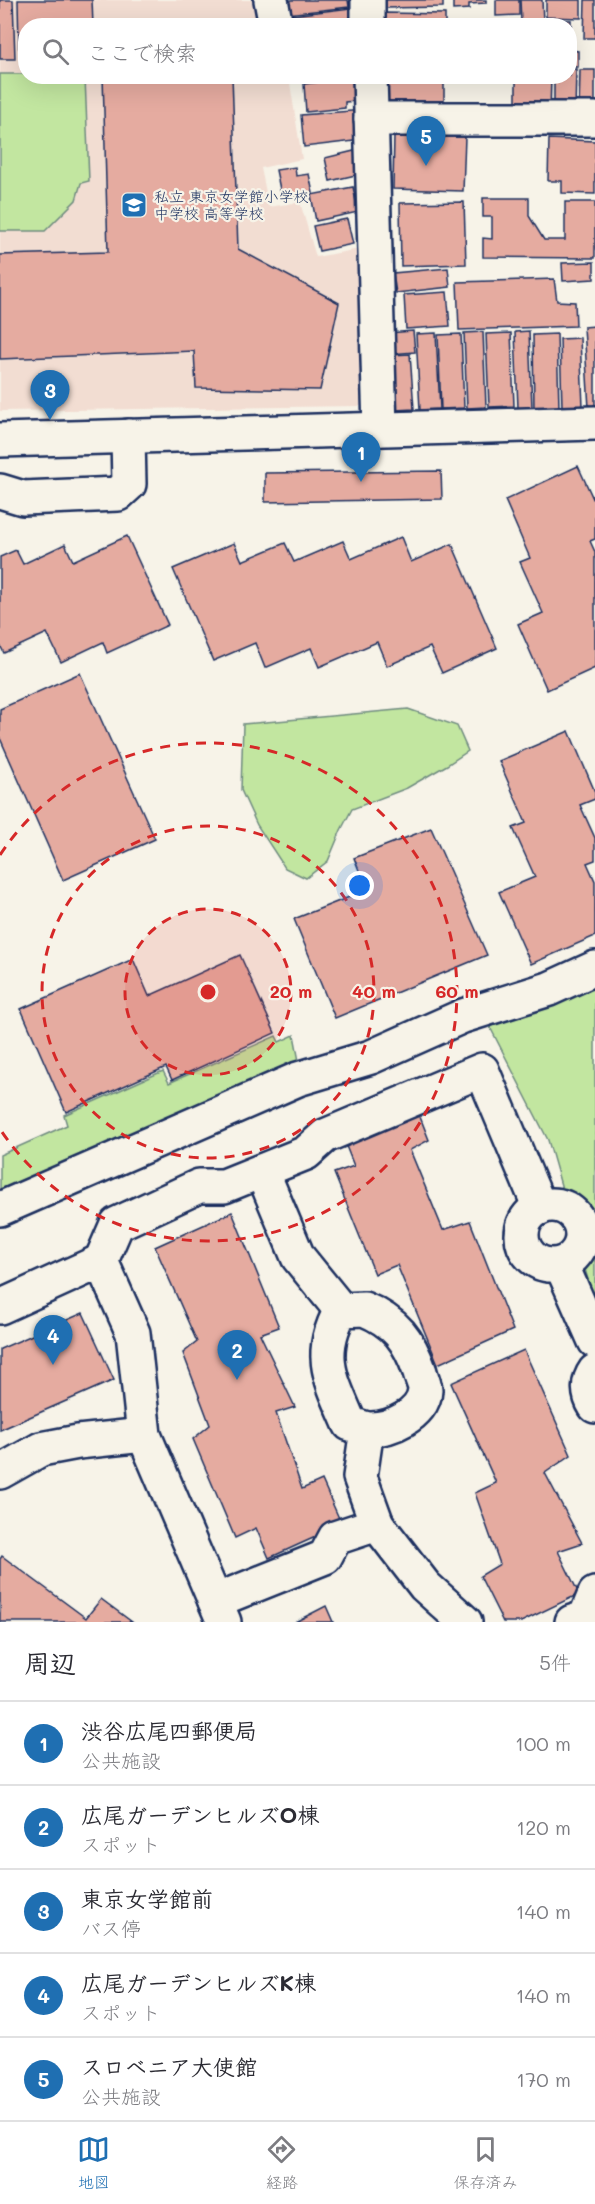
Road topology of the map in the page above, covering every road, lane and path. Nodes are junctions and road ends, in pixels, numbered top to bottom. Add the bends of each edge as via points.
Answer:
1 (271, 0) edge
2 (368, 0) edge
3 (274, 18) edge
4 (368, 18) edge
5 (370, 84) edge
6 (371, 119) junction
7 (595, 119) edge
8 (595, 423) edge
9 (380, 429) junction
10 (128, 436) junction
11 (0, 440) edge
12 (0, 491) edge
13 (595, 968) edge
14 (262, 1171) junction
15 (540, 1208) junction
16 (0, 1209) edge
17 (101, 1261) junction
18 (561, 1264) junction
19 (0, 1307) edge
20 (341, 1310) junction
21 (595, 1341) edge
22 (367, 1429) junction
23 (144, 1435) junction
24 (0, 1472) edge
25 (377, 1524) junction
26 (220, 1611) edge
27 (465, 1622) edge

1 - 3 street
2 - 4 street
5 - 6 street
6 - 7 street
6 - 9 street
8 - 9 street
9 - 10 street
10 - 11 street
10 - 12 street via 129,484 118,495 23,498
13 - 16 street via 549,989 463,1016 371,1057 297,1079
14 - 15 street via 306,1153 325,1136 482,1071
14 - 17 street via 224,1186 199,1186 117,1224
14 - 20 street via 298,1257
15 - 18 street via 525,1221 522,1231 526,1250 541,1263
15 - 18 street via 559,1206 580,1224 581,1244 570,1260
17 - 19 street
17 - 23 street via 133,1333
18 - 21 street
20 - 22 street via 327,1349 329,1370 350,1424
20 - 22 street via 364,1309 384,1317 407,1342 425,1391 418,1407 404,1420 386,1428
22 - 25 street via 360,1477
23 - 24 street via 41,1449
23 - 26 street
25 - 26 street via 335,1538 326,1557
25 - 27 street via 425,1586

